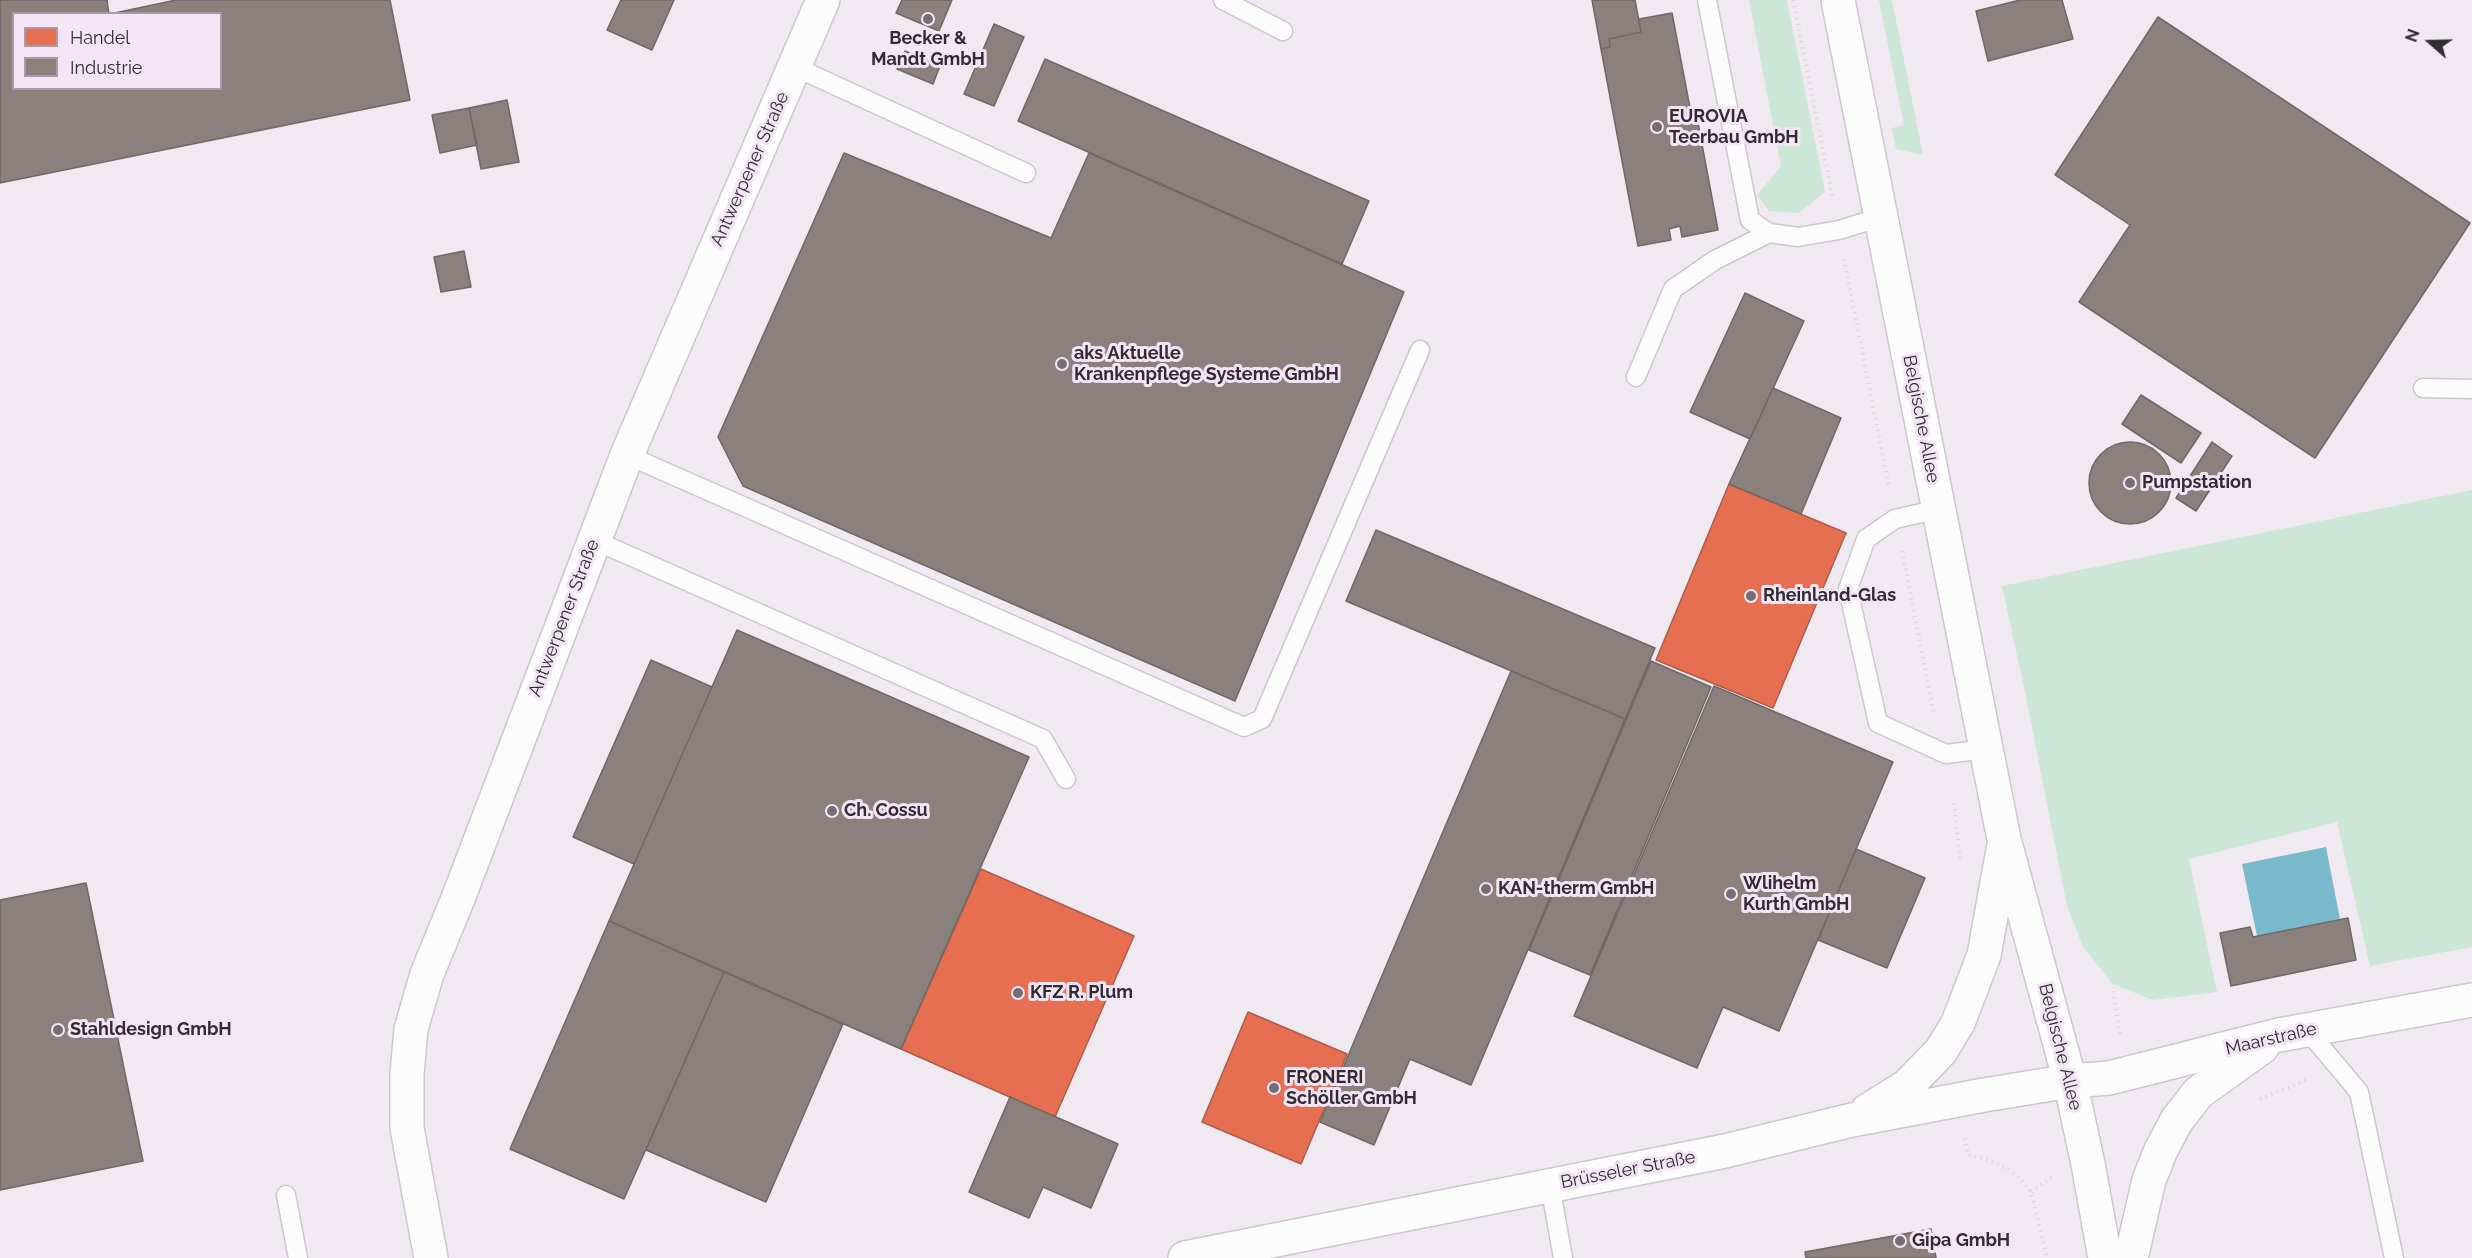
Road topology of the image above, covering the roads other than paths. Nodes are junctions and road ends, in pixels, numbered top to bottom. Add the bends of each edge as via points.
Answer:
1 (823, 0) edge
2 (1223, 0) edge
3 (1707, 0) edge
4 (1838, 0) edge
5 (1283, 31) dead end
6 (795, 67) junction
7 (1026, 173) dead end
8 (1881, 217) junction
9 (1769, 232) junction
10 (1420, 350) dead end
11 (1636, 377) dead end
12 (2423, 388) dead end
13 (2472, 389) edge
14 (627, 455) junction
15 (1939, 509) junction
16 (594, 540) junction
17 (1987, 749) junction
18 (1066, 779) dead end
19 (2004, 839) junction
20 (2472, 1000) edge
21 (2293, 1033) junction
22 (2070, 1081) junction
23 (1852, 1120) junction
24 (1550, 1185) junction
25 (286, 1195) dead end
26 (1260, 1251) edge
27 (298, 1258) edge
28 (431, 1258) edge
29 (1185, 1258) edge
30 (1563, 1258) edge
31 (2105, 1258) edge
32 (2131, 1258) edge
33 (2394, 1258) edge

1 - 6 street, Antwerpener Straße
2 - 5 lane
3 - 9 lane via 1750,220
4 - 8 street, Belgische Allee
6 - 7 lane
6 - 14 street, Antwerpener Straße
8 - 9 lane via 1798,237
8 - 15 street, Belgische Allee
9 - 11 lane via 1715,260 1673,289
10 - 14 lane via 1262,719 1244,727
12 - 13 lane
14 - 16 street, Antwerpener Straße
15 - 17 street, Belgische Allee
15 - 17 lane via 1895,519 1866,539 1848,589 1878,723 1946,754
16 - 18 lane via 1043,739
16 - 28 street, Antwerpener Straße via 427,974 411,1029 407,1128
17 - 19 street, Belgische Allee
19 - 22 street, Belgische Allee
19 - 23 street, Belgische Allee via 1984,955 1958,1023 1941,1051 1907,1086
20 - 21 street, Maarstraße
21 - 22 street, Maarstraße via 2109,1078
21 - 32 street via 2198,1093 2177,1120 2149,1180
21 - 33 lane via 2338,1068 2359,1092
22 - 23 street, Brüsseler Straße
22 - 31 street, Belgische Allee
23 - 24 street, Brüsseler Straße via 1725,1151
24 - 26 street, Brüsseler Straße
24 - 30 lane
25 - 27 lane
26 - 29 street, Brüsseler Straße

